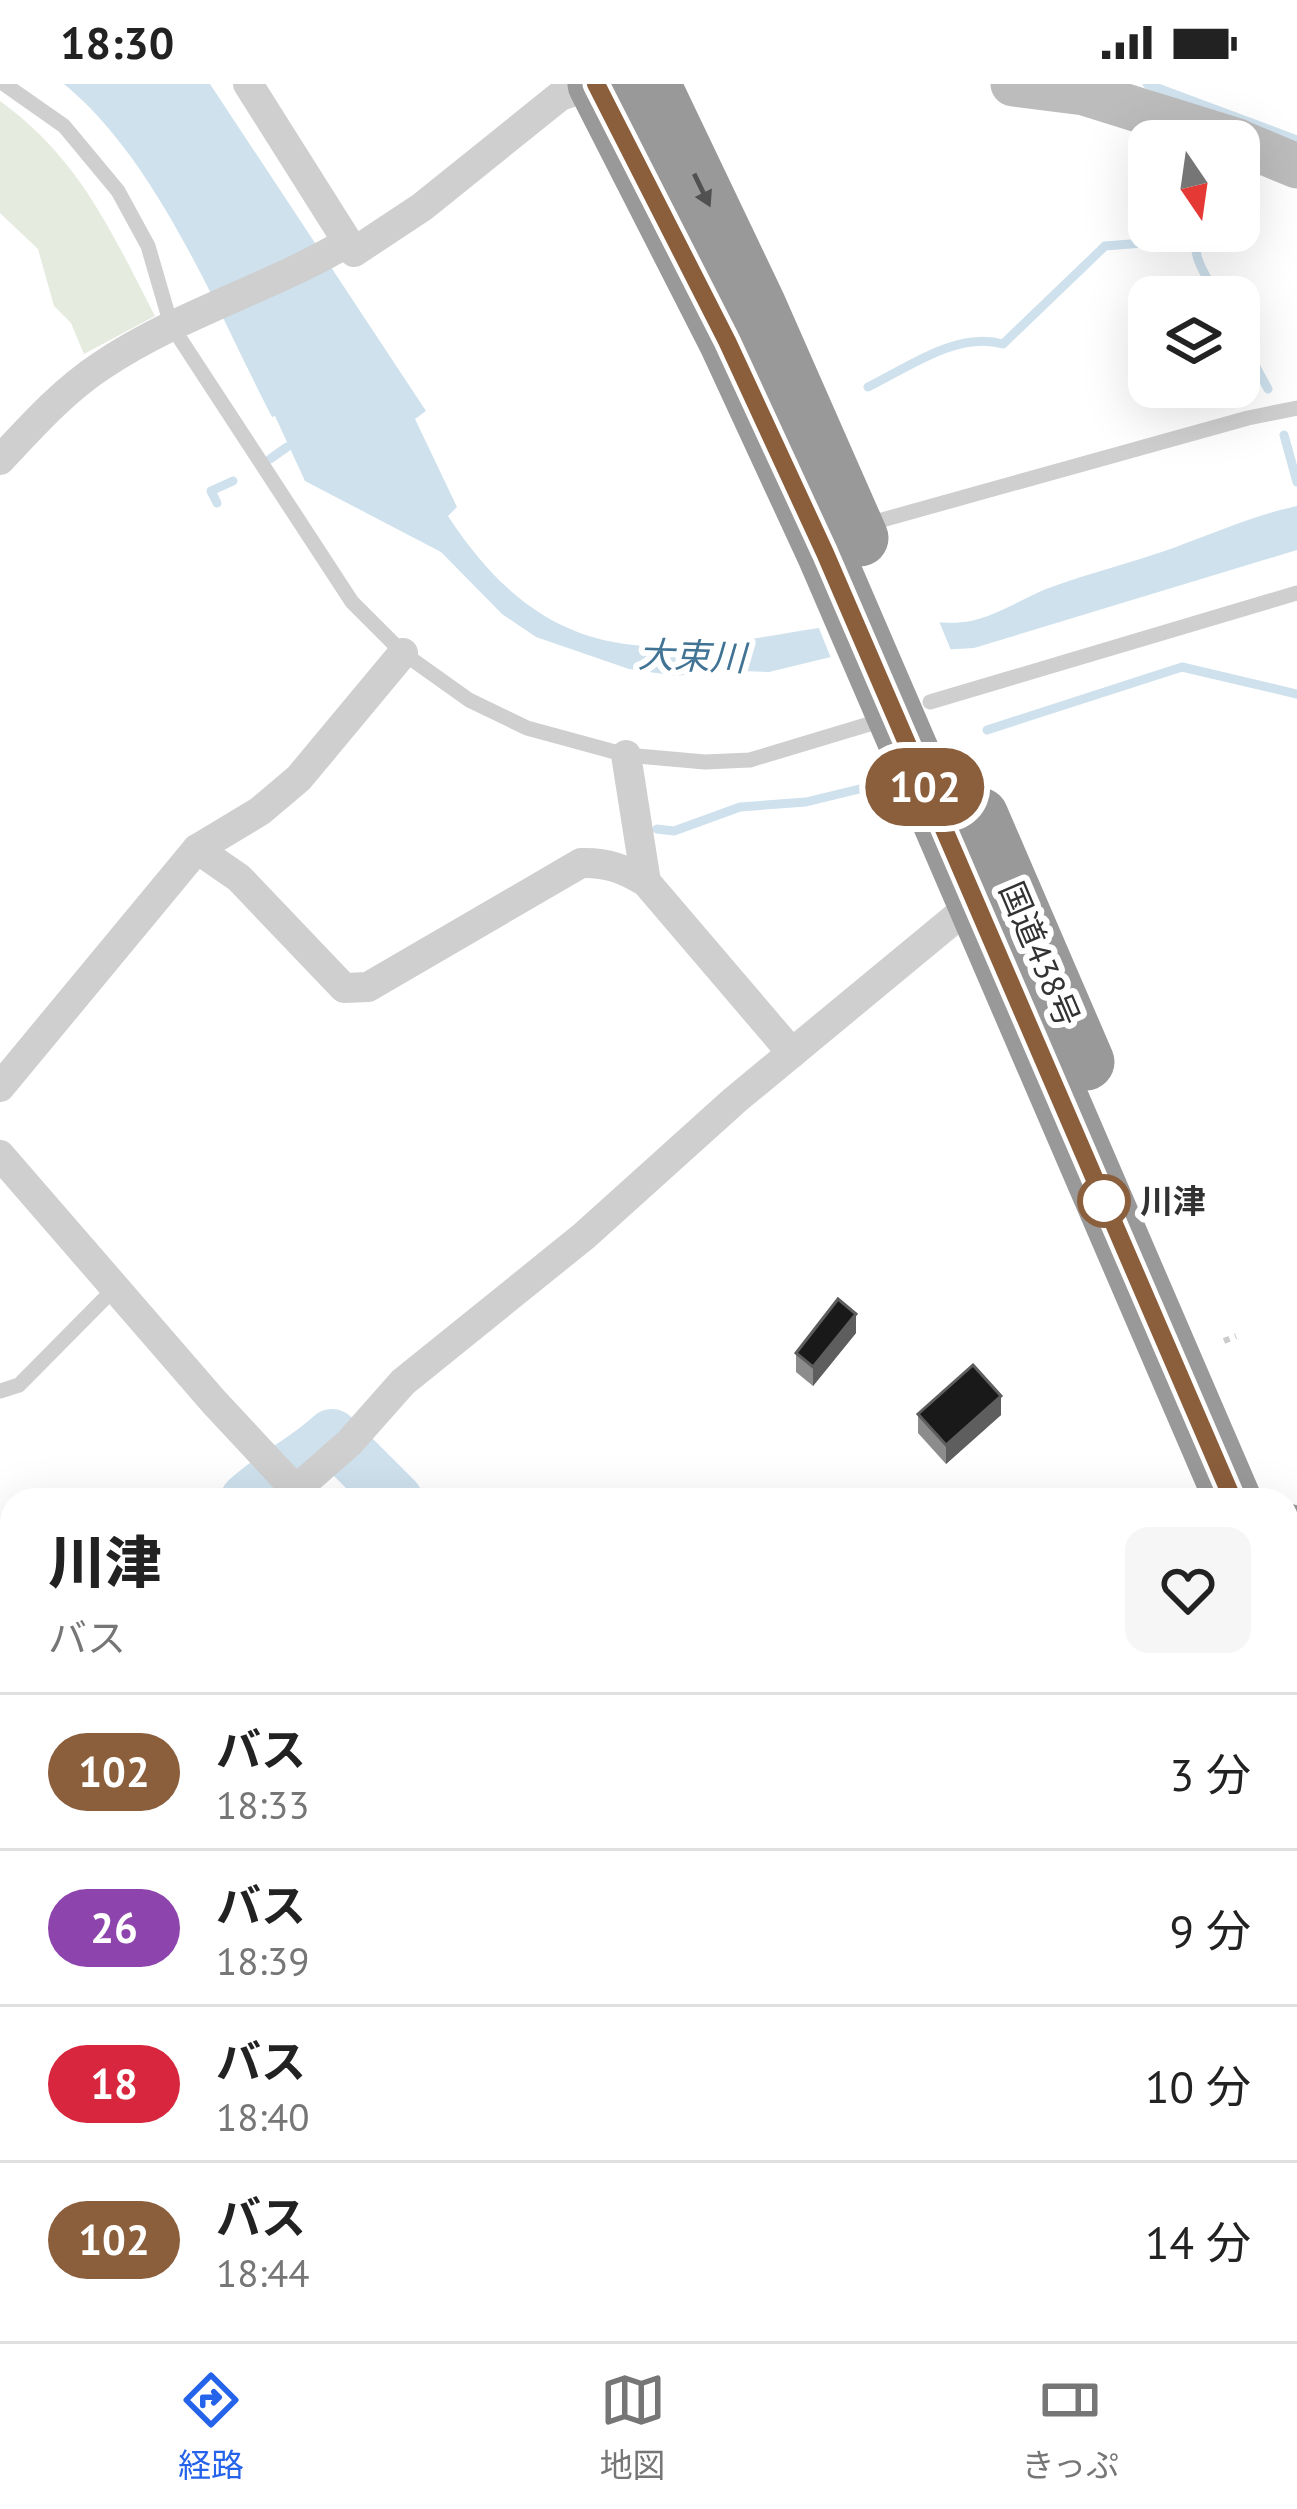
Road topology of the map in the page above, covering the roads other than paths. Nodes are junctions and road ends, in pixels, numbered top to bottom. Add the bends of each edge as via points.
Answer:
1 (4, 84) edge
2 (248, 84) edge
3 (595, 84) edge
4 (652, 84) edge
5 (1013, 84) edge
6 (1171, 120) edge
7 (1260, 150) edge
8 (1297, 166) edge
9 (344, 244) junction
10 (171, 325) junction
11 (1297, 408) edge
12 (0, 460) edge
13 (847, 540) junction
14 (1297, 593) edge
15 (403, 653) junction
16 (910, 704) junction
17 (626, 755) junction
18 (197, 849) junction
19 (646, 882) junction
20 (991, 890) junction
21 (792, 1053) junction
22 (0, 1088) edge
23 (0, 1155) edge
24 (115, 1288) junction
25 (0, 1391) edge
26 (285, 1484) edge
27 (1228, 1488) edge
28 (1267, 1488) edge

1 - 10 lane via 64,126 118,191 148,246
2 - 9 street
3 - 9 street via 560,96 354,252
3 - 13 highway, 国道438号 via 727,341
4 -> 13 highway, 国道438号 via 757,304
5 - 6 main road via 1084,93
7 - 8 main road
9 - 10 street
10 - 12 street via 98,368
10 - 15 lane via 352,602
11 - 13 lane
13 - 16 highway, 国道438号
14 - 16 lane
15 - 17 lane via 469,700 527,728
15 - 18 street via 299,778
16 - 17 lane via 751,760
16 - 20 highway, 国道438号
17 - 19 street
18 - 19 street via 239,878 344,988 368,987 581,863 623,868
18 - 22 street
19 - 21 street
20 - 21 street
20 - 27 highway, 国道438号
20 - 28 highway, 国道438号
21 - 26 street via 403,1382 344,1448
23 - 24 street
24 - 25 lane via 19,1384
24 - 26 street

